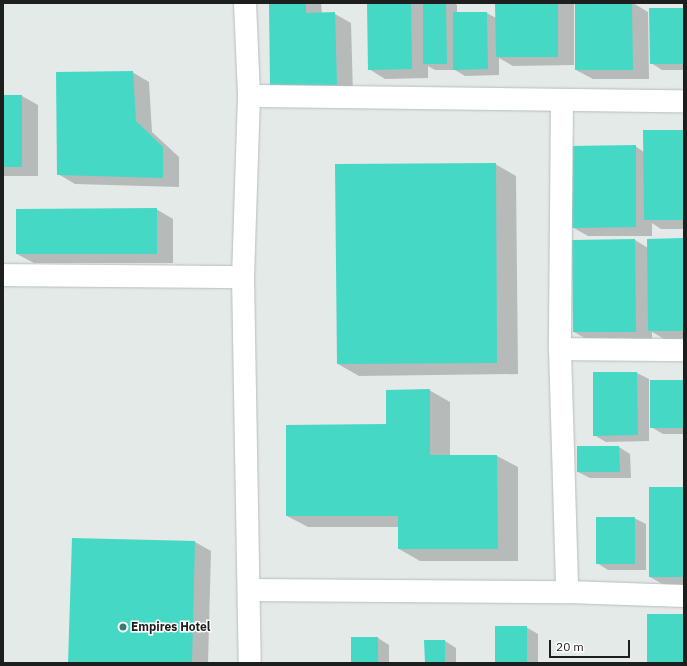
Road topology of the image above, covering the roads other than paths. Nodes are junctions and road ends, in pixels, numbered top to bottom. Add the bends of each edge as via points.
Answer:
1 (244, 3) edge
2 (248, 96) junction
3 (562, 100) junction
4 (684, 101) edge
5 (3, 275) edge
6 (243, 277) junction
7 (560, 349) junction
8 (684, 350) edge
9 (249, 590) junction
10 (567, 592) junction
11 (684, 596) edge
12 (250, 663) edge

1 - 2 street
2 - 3 street
2 - 6 street
3 - 4 street
3 - 7 street
5 - 6 street
6 - 9 street
7 - 8 street
7 - 10 street
9 - 10 street
9 - 12 street
10 - 11 street

